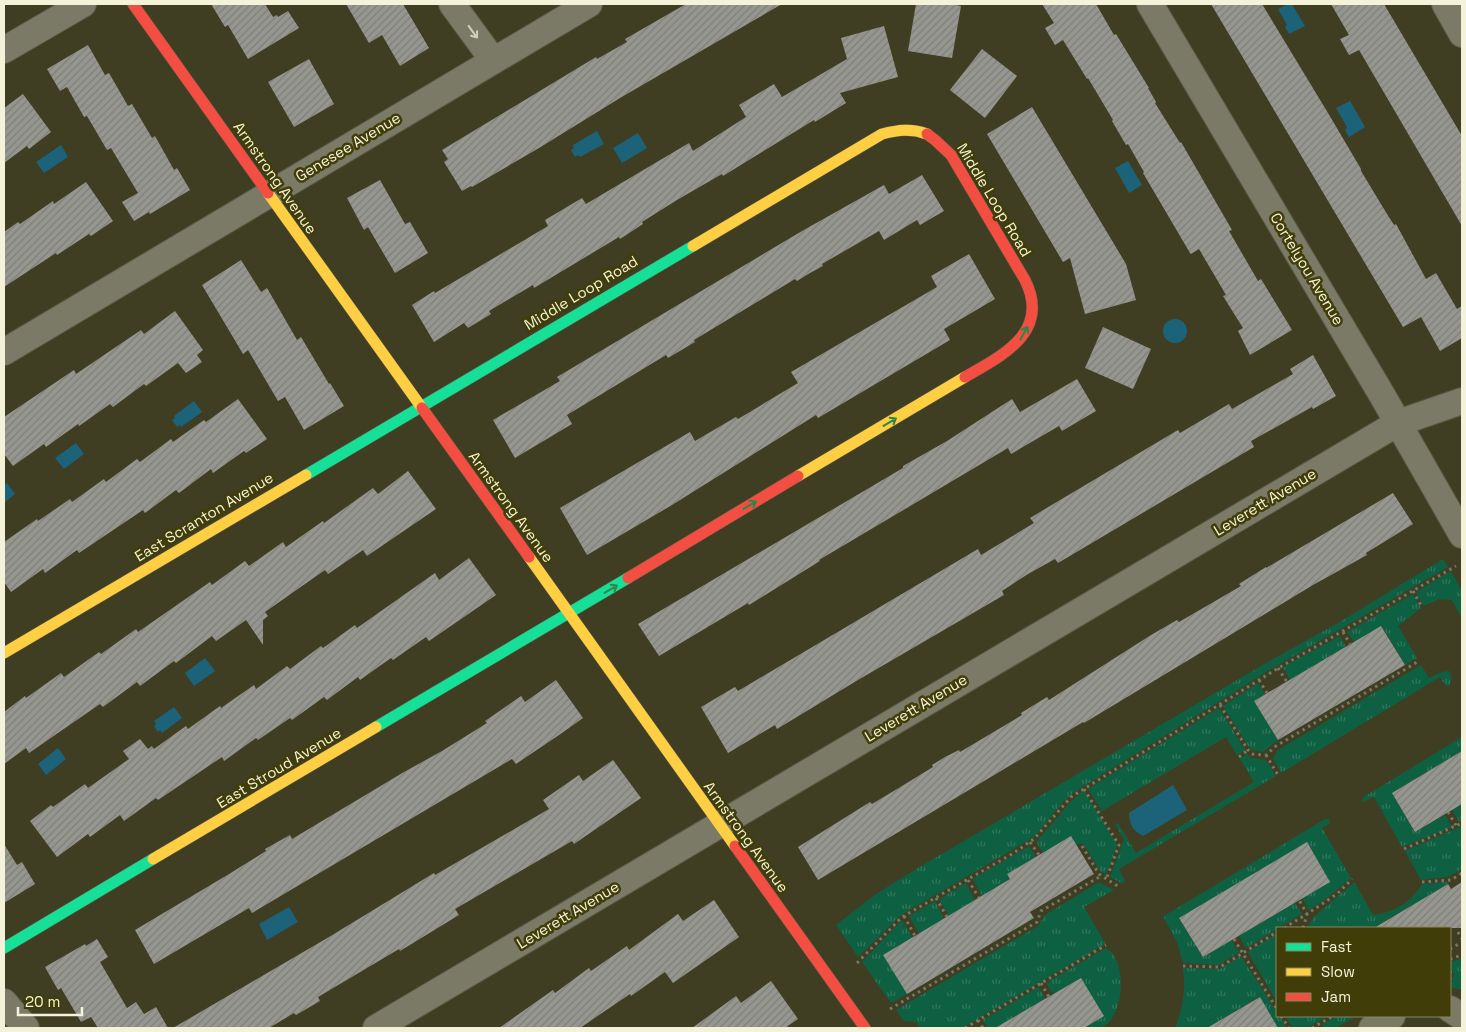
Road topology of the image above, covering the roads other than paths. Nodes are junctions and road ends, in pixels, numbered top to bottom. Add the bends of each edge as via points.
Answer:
1 (83, 4) edge
2 (132, 4) edge
3 (452, 4) edge
4 (589, 4) edge
5 (1150, 4) edge
6 (1444, 4) edge
7 (1462, 34) edge
8 (4, 50) edge
9 (494, 60) junction
10 (269, 195) junction
11 (4, 352) edge
12 (1462, 401) edge
13 (420, 406) junction
14 (1398, 424) junction
15 (1462, 535) edge
16 (569, 614) junction
17 (4, 653) edge
18 (719, 825) junction
19 (4, 948) edge
20 (4, 1002) edge
21 (1451, 1010) edge
22 (1390, 1017) edge
23 (1462, 1017) edge
24 (26, 1028) edge
25 (376, 1028) edge
26 (865, 1028) edge
27 (1372, 1028) edge

1 - 8 street
2 - 10 street, Armstrong Avenue
3 -> 9 street
4 - 9 street, Genesee Avenue
5 - 14 street, Cortelyou Avenue
6 - 7 street
9 - 10 street, Genesee Avenue
10 - 11 street, Genesee Avenue
10 - 13 street, Armstrong Avenue
12 - 14 street, Leverett Avenue
13 - 16 street, Armstrong Avenue
16 -> 13 street, Middle Loop Road via 1001,356 1020,341 1032,313 1032,295 951,155 940,142 924,132 909,128 882,134
13 - 17 street, East Scranton Avenue
14 - 15 street, Cortelyou Avenue
14 - 18 street, Leverett Avenue
16 - 18 street, Armstrong Avenue
16 - 19 street, East Stroud Avenue
18 - 25 street, Leverett Avenue
18 - 26 street, Armstrong Avenue
20 - 24 street
21 - 23 street
22 - 27 street

